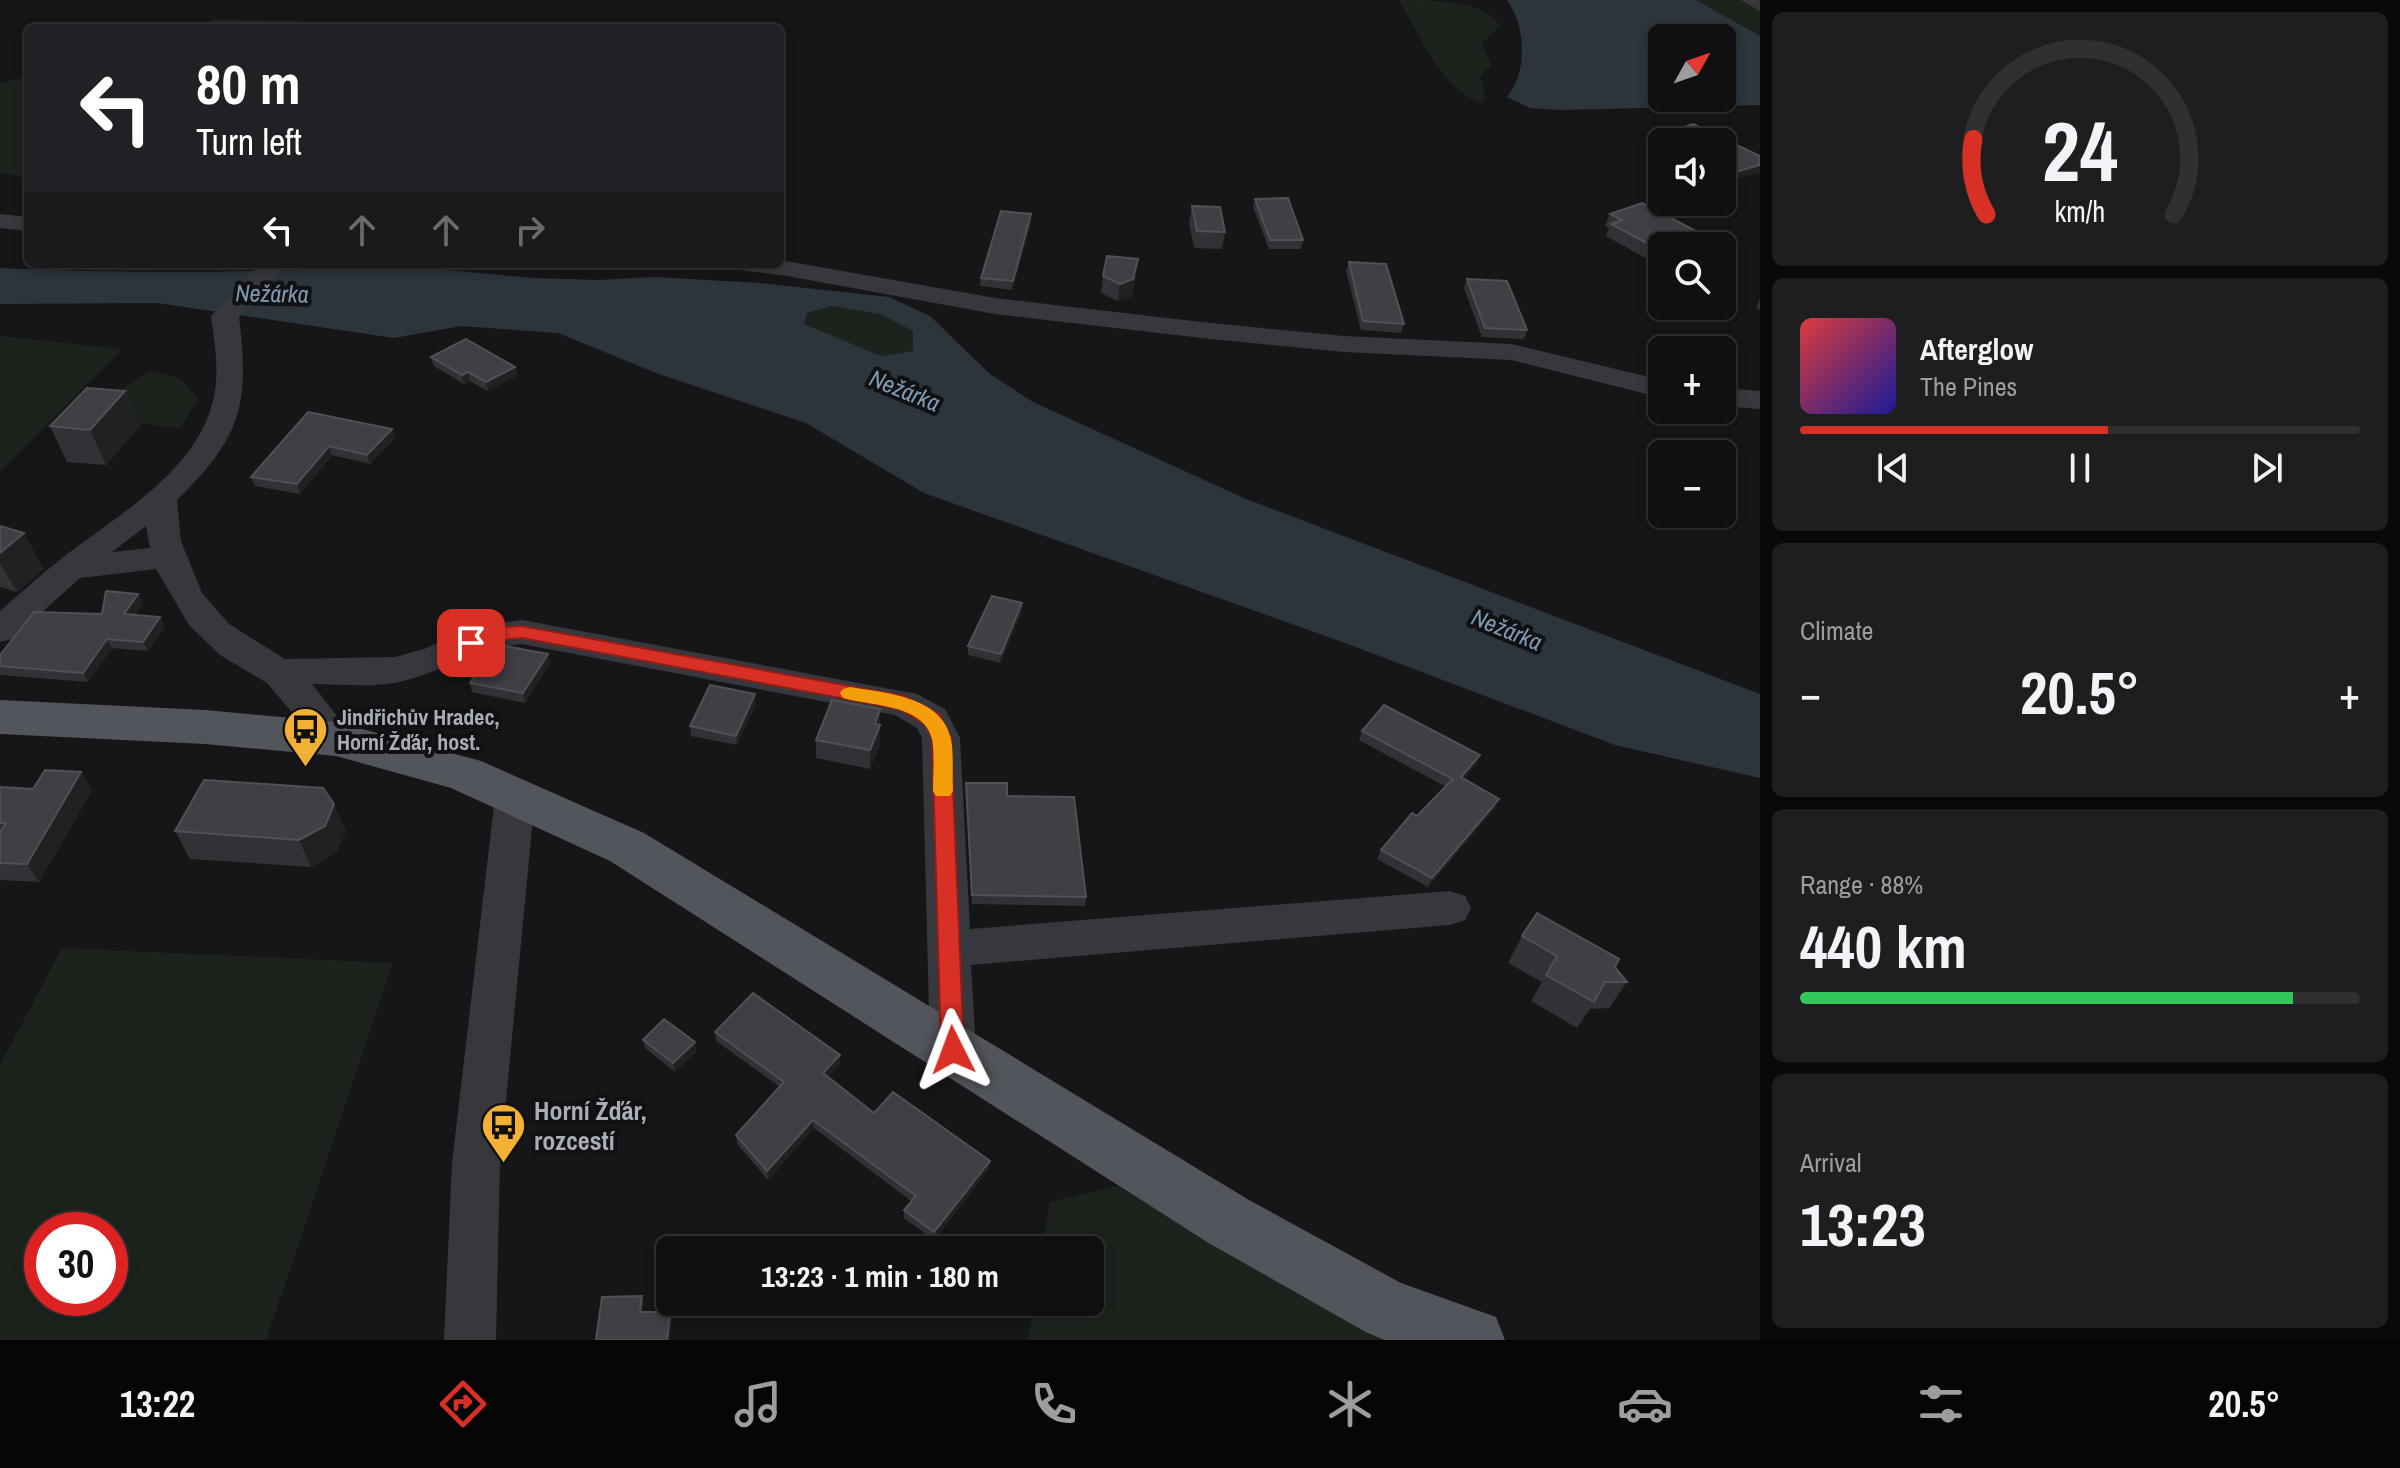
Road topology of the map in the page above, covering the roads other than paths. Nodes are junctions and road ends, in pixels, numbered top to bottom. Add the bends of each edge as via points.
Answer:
1 (1751, 0) edge
2 (1760, 5) edge
3 (0, 221) edge
4 (24, 224) edge
5 (270, 268) edge
6 (784, 268) edge
7 (1648, 386) edge
8 (1736, 398) edge
9 (1760, 400) edge
10 (161, 498) junction
11 (168, 557) junction
12 (71, 568) junction
13 (0, 630) edge
14 (279, 672) junction
15 (0, 717) edge
16 (336, 739) junction
17 (515, 797) junction
18 (1450, 908) dead end
19 (948, 949) junction
20 (953, 1050) junction
21 (470, 1340) edge
22 (1473, 1340) edge

1 - 2 street
3 - 4 street
5 - 10 street via 225,316 230,353 225,410 187,474
6 - 7 street via 995,306 1138,323 1344,344 1511,352
8 - 9 street
10 - 11 street
10 - 12 street
11 - 12 street
11 - 14 street via 188,601 210,628
12 - 13 street
14 - 16 street
14 - 19 street via 395,670 488,635 522,632 904,703 932,719 941,738
15 - 16 main road
16 - 17 main road via 464,774
17 - 20 main road via 627,847
17 - 21 street via 476,1163
18 - 19 street
19 - 20 street
20 - 22 main road via 1228,1221 1386,1309

